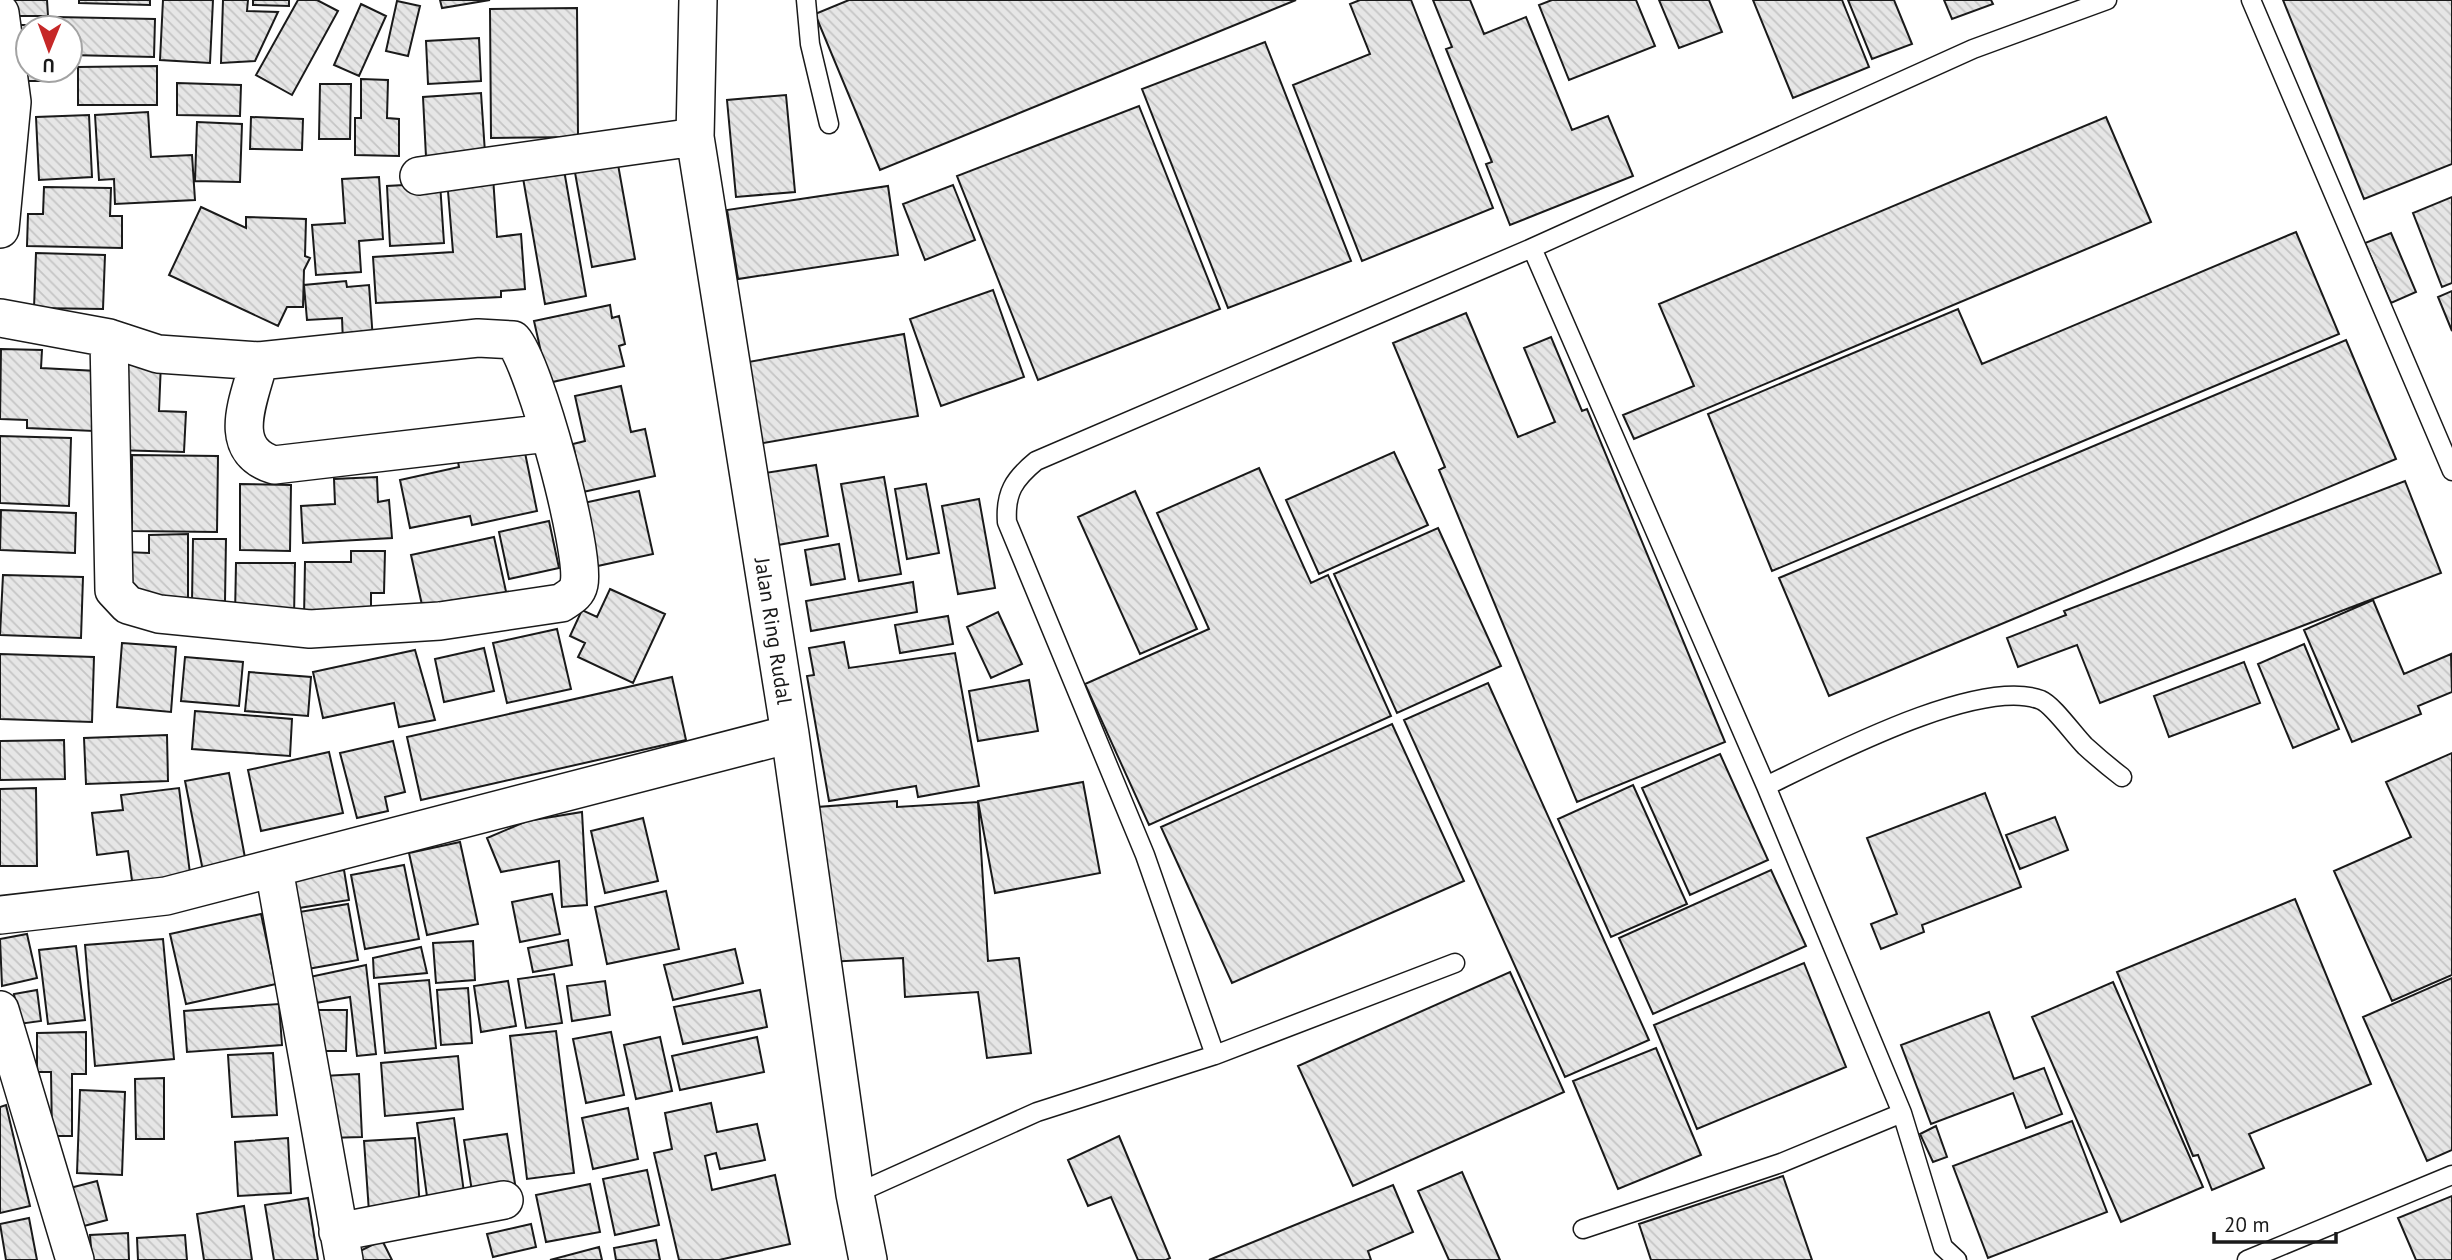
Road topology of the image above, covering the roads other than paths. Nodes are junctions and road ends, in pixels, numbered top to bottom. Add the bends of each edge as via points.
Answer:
1 (698, 0) edge
2 (806, 0) edge
3 (2107, 0) edge
4 (2251, 0) edge
5 (0, 13) edge
6 (829, 124) dead end
7 (695, 137) junction
8 (419, 176) dead end
9 (0, 229) edge
10 (1532, 248) junction
11 (0, 318) edge
12 (109, 338) junction
13 (259, 361) junction
14 (548, 433) junction
15 (2452, 471) edge
16 (790, 734) junction
17 (2122, 777) dead end
18 (1766, 786) junction
19 (274, 869) junction
20 (0, 915) edge
21 (1455, 963) dead end
22 (0, 1010) edge
23 (1215, 1055) junction
24 (1902, 1113) junction
25 (2452, 1175) edge
26 (855, 1194) junction
27 (505, 1200) dead end
28 (1583, 1228) dead end
29 (341, 1246) edge
30 (75, 1260) edge
31 (869, 1260) edge
32 (1957, 1260) edge
33 (2247, 1260) edge

1 - 7 street, Jalan Ring Rudal
2 - 6 lane via 810,44
3 - 10 lane via 1973,49
4 - 15 lane
5 - 9 street via 12,102
7 - 8 street
7 - 16 street, Jalan Ring Rudal
10 - 18 lane
10 - 23 lane via 1036,461 1010,487 1007,522 1145,855
11 - 12 street
12 - 13 street via 158,354
12 - 14 street via 114,590 128,605 159,614 310,629 440,621 561,603 574,595 580,577 575,537
13 - 14 street via 478,338 513,340 529,366
13 - 14 street via 242,429 248,448 259,460 274,466
16 - 19 street
16 - 26 street, Jalan Ring Rudal
17 - 18 lane via 2043,701 2005,696 1900,722
18 - 24 lane
19 - 20 street via 166,896
19 - 29 street
21 - 23 lane
22 - 30 street
23 - 26 lane via 1037,1112
24 - 28 lane via 1782,1163
24 - 32 lane via 1943,1247
25 - 33 lane
26 - 31 street, Jalan Ring Rudal
27 - 29 street

